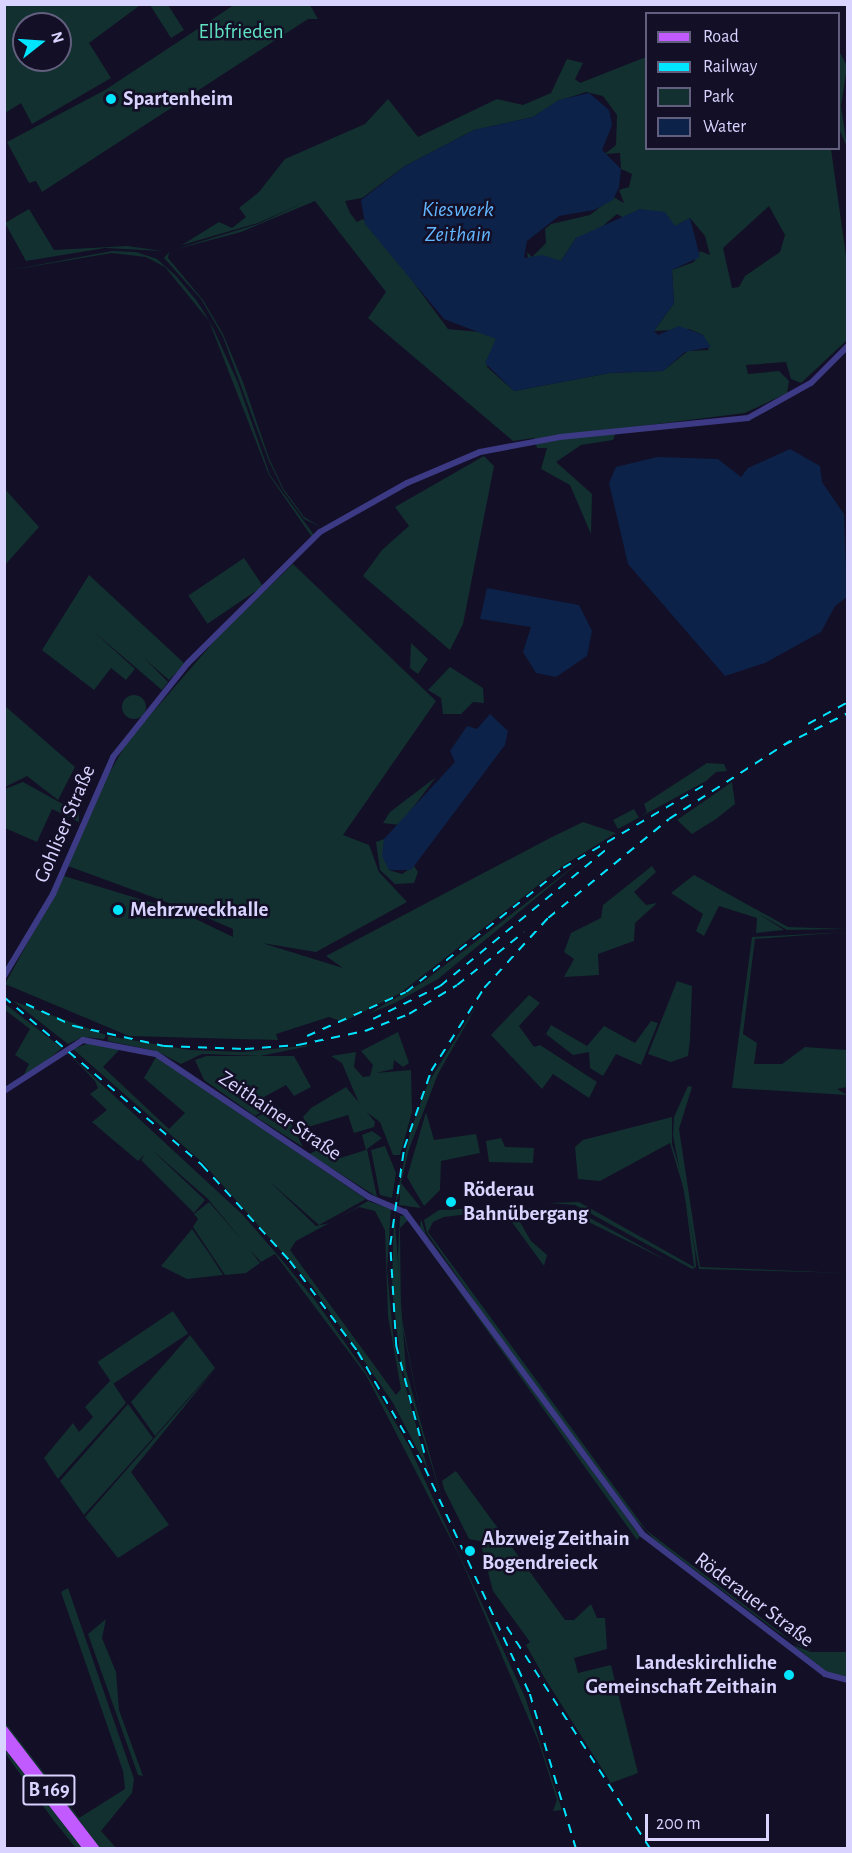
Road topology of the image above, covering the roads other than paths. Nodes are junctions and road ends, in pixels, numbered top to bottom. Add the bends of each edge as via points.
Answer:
1 (848, 346) edge
2 (4, 976) edge
3 (4, 1091) edge
4 (645, 1537) joint
5 (848, 1680) edge
6 (4, 1730) edge
7 (4, 1741) edge
8 (87, 1848) edge
9 (95, 1848) edge

1 - 2 street, Gohliser Straße via 811,383 748,418 529,442 480,452 407,483 320,532 188,663 103,772 53,894
3 - 4 street, Zeithainer Straße via 72,1046 105,1042 170,1061 369,1197 405,1212
4 - 5 street, Röderauer Straße via 825,1674
6 - 9 main road, B 169
7 - 8 main road, B 169

